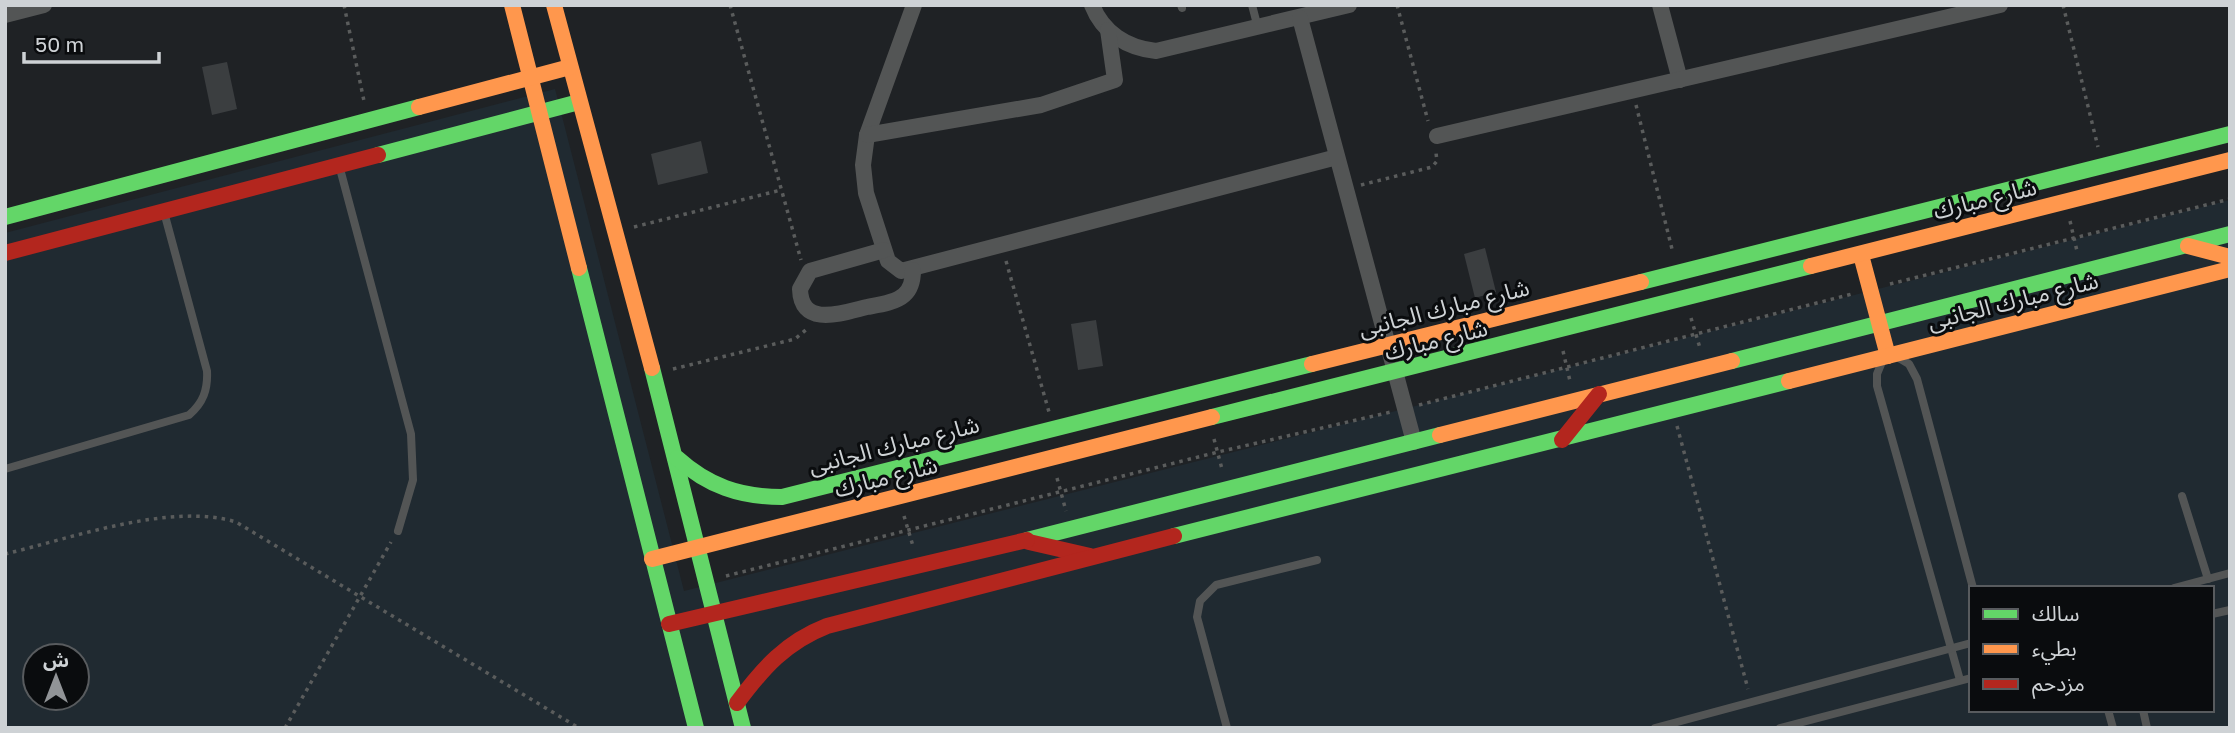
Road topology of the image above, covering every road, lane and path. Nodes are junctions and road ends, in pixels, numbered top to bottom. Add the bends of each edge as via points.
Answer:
1 (44, 5) edge
2 (344, 5) edge
3 (512, 5) edge
4 (554, 5) edge
5 (730, 5) edge
6 (914, 5) edge
7 (1092, 5) edge
8 (1252, 5) edge
9 (1349, 5) edge
10 (1397, 5) edge
11 (1660, 5) edge
12 (2000, 5) edge
13 (2063, 5) edge
14 (5, 15) edge
15 (1300, 18) junction
16 (1258, 28) junction
17 (1108, 30) junction
18 (570, 66) junction
19 (531, 77) junction
20 (1680, 80) junction
21 (1632, 91) junction
22 (579, 102) junction
23 (540, 113) junction
24 (368, 120) junction
25 (2230, 134) edge
26 (867, 135) junction
27 (1433, 135) junction
28 (1337, 156) junction
29 (2230, 160) edge
30 (339, 165) junction
31 (2103, 166) junction
32 (1346, 188) junction
33 (781, 190) junction
34 (2230, 199) edge
35 (2065, 202) junction
36 (163, 211) junction
37 (5, 217) edge
38 (615, 232) junction
39 (2230, 234) edge
40 (2074, 237) junction
41 (2184, 245) junction
42 (1002, 246) junction
43 (884, 250) junction
44 (5, 253) edge
45 (1861, 255) junction
46 (2230, 257) edge
47 (2230, 269) edge
48 (913, 270) junction
49 (2083, 271) junction
50 (1678, 272) junction
51 (805, 276) junction
52 (1871, 289) junction
53 (1686, 299) junction
54 (814, 314) junction
55 (1880, 323) junction
56 (1559, 332) junction
57 (1696, 333) junction
58 (1388, 345) junction
59 (1888, 356) junction
60 (1567, 366) junction
61 (1706, 367) junction
62 (1395, 373) junction
63 (654, 374) junction
64 (1599, 394) junction
65 (1575, 401) junction
66 (1405, 409) junction
67 (1673, 411) junction
68 (1209, 420) junction
69 (1054, 429) junction
70 (1562, 440) junction
71 (1414, 442) junction
72 (1218, 452) junction
73 (677, 458) junction
74 (1053, 459) junction
75 (5, 469) edge
76 (1228, 489) junction
77 (1061, 493) junction
78 (2182, 496) dead end
79 (898, 498) junction
80 (1070, 530) junction
81 (398, 531) joint
82 (908, 531) junction
83 (1025, 541) junction
84 (699, 547) junction
85 (5, 554) edge
86 (1090, 556) junction
87 (652, 559) junction
88 (1317, 560) dead end
89 (919, 565) junction
90 (2230, 573) edge
91 (2208, 579) junction
92 (707, 581) junction
93 (1972, 586) edge
94 (2182, 586) edge
95 (360, 596) junction
96 (714, 612) junction
97 (669, 624) junction
98 (1969, 644) edge
99 (1951, 648) junction
100 (1969, 678) edge
101 (1961, 680) junction
102 (1752, 702) junction
103 (737, 704) junction
104 (1784, 727) edge
105 (285, 728) edge
106 (579, 728) edge
107 (696, 728) edge
108 (743, 728) edge
109 (1227, 728) edge
110 (1655, 728) edge

1 - 14 street
2 - 24 path
3 - 19 main road
4 - 18 main road
5 - 33 path
6 - 26 street
7 - 17 street
8 - 16 lane
9 - 15 street
10 - 27 path
11 - 20 street
12 - 20 street
13 - 31 path
15 - 16 street
15 - 28 street
16 - 17 street via 1156,51 1130,45
17 - 26 street via 1115,80 1041,105
18 - 19 main road
18 - 22 main road
19 - 23 main road
19 - 24 main road
20 - 21 street
21 - 27 street
21 - 50 path
22 - 23 main road
22 - 38 main road
23 - 30 main road
23 - 87 main road
24 - 37 main road
25 - 31 main road, شارع مبارك الجانبى
26 - 43 street via 864,180
27 - 32 path via 1438,158 1432,167
28 - 32 street
28 - 42 street
29 - 35 main road, شارع مبارك
30 - 36 main road
30 - 81 lane via 411,434 413,480
31 - 50 main road, شارع مبارك الجانبى
32 - 58 street
33 - 38 path
33 - 51 path
34 - 40 path
35 - 40 path
35 - 45 main road, شارع مبارك
36 - 44 main road
36 - 75 lane via 207,371 207,388 200,403 188,415
38 - 63 main road
39 - 41 main road
40 - 49 path
40 - 52 path
41 - 46 main road
41 - 49 main road
42 - 48 street
42 - 69 path
43 - 48 street via 895,269
43 - 51 street
45 - 52 main road
45 - 53 main road, شارع مبارك
47 - 59 main road, شارع مبارك الجانبى
48 - 54 street via 909,290 898,300 830,316
49 - 55 main road
50 - 58 main road, شارع مبارك الجانبى
51 - 54 street via 800,296
52 - 55 main road
52 - 57 path
53 - 56 main road, شارع مبارك
53 - 57 path
54 - 63 path via 810,326 795,338
55 - 59 main road
55 - 61 main road
56 - 60 path
56 - 62 main road, شارع مبارك
57 - 60 path
57 - 61 path
58 - 62 street
58 - 69 main road, شارع مبارك الجانبى
59 - 67 main road, شارع مبارك الجانبى
59 - 93 lane via 1909,364 1917,379
59 - 99 lane via 1878,368 1877,386
60 - 65 path
60 - 66 path
61 - 64 main road
62 - 66 street
62 - 68 main road, شارع مبارك
63 - 73 main road
64 - 65 main road
64 - 70 main road
65 - 71 main road
66 - 71 street
66 - 72 path
67 - 70 main road, شارع مبارك الجانبى
67 - 102 path
68 - 72 path
68 - 74 main road, شارع مبارك
69 - 73 main road, شارع مبارك الجانبى via 782,497 724,491
70 - 86 main road, شارع مبارك الجانبى
71 - 76 main road
72 - 76 path
72 - 77 path
73 - 84 main road
74 - 77 path
74 - 79 main road, شارع مبارك
76 - 80 main road
77 - 80 path
77 - 82 path
78 - 91 lane
79 - 82 path
79 - 84 main road, شارع مبارك
80 - 83 main road
81 - 95 path
82 - 89 path
82 - 92 path
83 - 86 main road
83 - 89 main road
84 - 87 main road, شارع مبارك
84 - 92 main road
85 - 95 path via 174,514 205,514 250,528
86 - 103 main road, شارع مبارك الجانبى via 817,629 777,651
87 - 97 main road
88 - 109 lane via 1216,585 1200,601 1197,617
89 - 96 main road
90 - 91 lane
91 - 94 lane
92 - 96 main road
95 - 105 path
95 - 106 path
96 - 97 main road
96 - 103 main road
97 - 107 main road
98 - 99 lane
99 - 101 lane
99 - 102 lane
100 - 101 lane
101 - 104 lane
102 - 110 lane
103 - 108 main road

